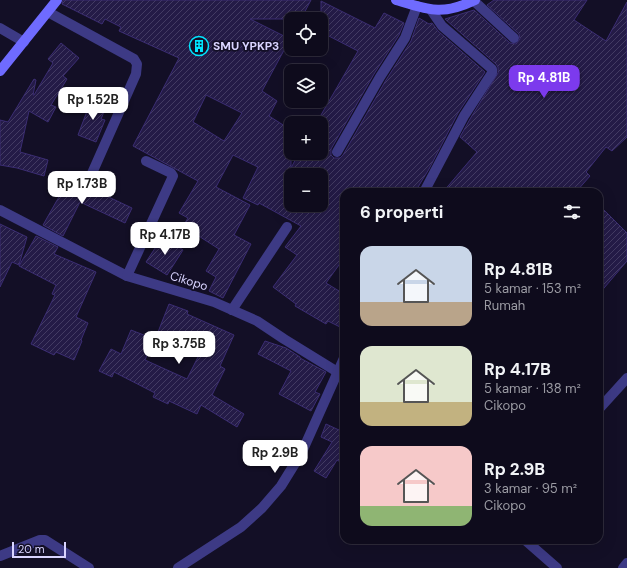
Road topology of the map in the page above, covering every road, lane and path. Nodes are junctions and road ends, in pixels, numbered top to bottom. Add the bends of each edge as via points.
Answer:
1 (57, 0) edge
2 (396, 0) edge
3 (475, 0) edge
4 (417, 6) junction
5 (431, 10) junction
6 (48, 12) junction
7 (0, 28) edge
8 (514, 38) dead end
9 (24, 42) junction
10 (0, 71) edge
11 (337, 152) dead end
12 (146, 161) dead end
13 (89, 180) dead end
14 (426, 188) edge
15 (0, 210) edge
16 (287, 227) dead end
17 (128, 276) junction
18 (232, 310) junction
19 (340, 373) edge
20 (340, 376) edge
21 (627, 378) edge
22 (603, 405) edge
23 (530, 544) edge
24 (0, 556) edge
25 (627, 563) edge
26 (88, 568) edge
27 (178, 568) edge
28 (557, 568) edge
29 (623, 568) edge

1 - 6 street
2 - 4 street
3 - 5 street via 457,7
3 - 8 street
4 - 5 street
4 - 11 street via 405,38
5 - 14 street via 442,26 492,69 492,73 464,116
6 - 9 street
6 - 13 street via 137,64 136,74
7 - 9 street
9 - 10 street
12 - 17 street via 173,176
15 - 17 street, Cikopo
16 - 18 street
17 - 18 street, Cikopo via 214,302
18 - 19 street, Cikopo via 257,321
20 - 27 street via 302,452 281,486 241,527
21 - 22 street
23 - 28 street
24 - 26 street via 45,540
25 - 29 street

